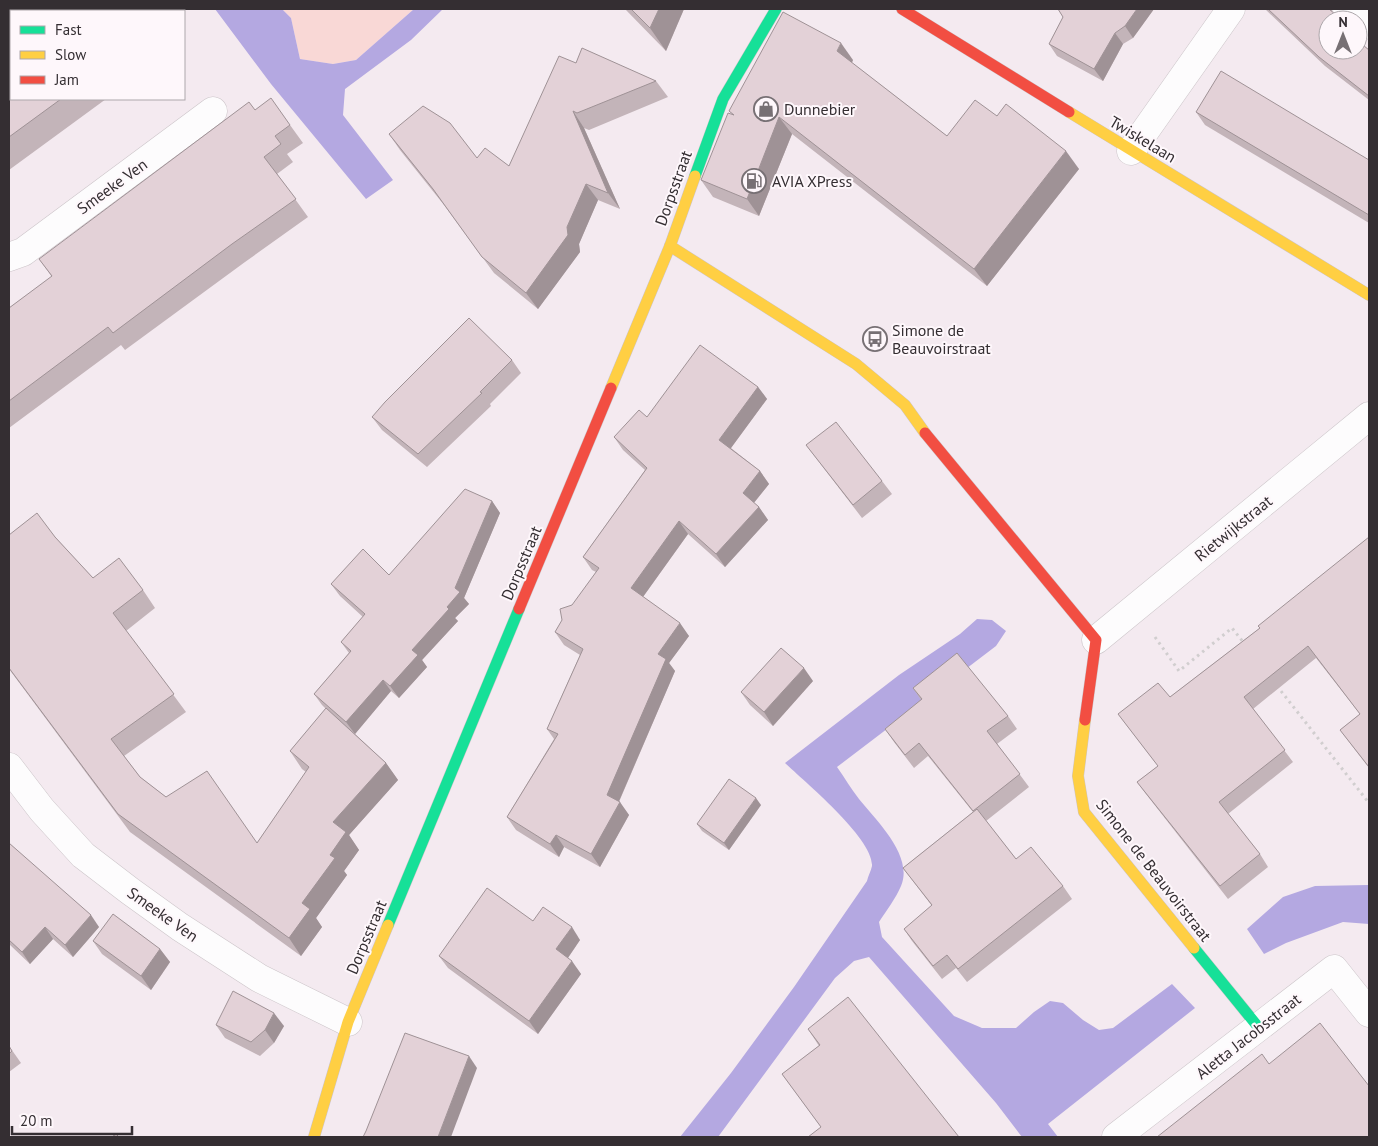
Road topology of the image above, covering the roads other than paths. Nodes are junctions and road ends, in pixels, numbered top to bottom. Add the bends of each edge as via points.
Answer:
1 (776, 9) edge
2 (902, 9) edge
3 (1232, 9) edge
4 (1347, 9) edge
5 (1369, 25) edge
6 (214, 110) dead end
7 (1131, 151) junction
8 (670, 246) junction
9 (9, 257) edge
10 (1369, 295) edge
11 (1369, 416) edge
12 (1096, 640) junction
13 (9, 767) edge
14 (1369, 1013) edge
15 (348, 1022) junction
16 (1259, 1028) junction
17 (314, 1137) edge
18 (1116, 1137) edge

1 - 8 street, Dorpsstraat via 723,99
2 - 7 street, Twiskelaan
3 - 7 street
4 - 5 street
6 - 9 street, Smeeke Ven via 23,252
7 - 10 street, Twiskelaan
8 - 12 street via 856,364 906,405 939,451
8 - 15 street, Dorpsstraat
11 - 12 street, Rietwijkstraat
12 - 16 street, Simone de Beauvoirstraat via 1078,776 1084,812
13 - 15 street, Smeeke Ven via 42,810 83,854 130,891 259,978
14 - 16 street, Aletta Jacobsstraat via 1334,969
15 - 17 street, Dorpsstraat
16 - 18 street, Aletta Jacobsstraat

